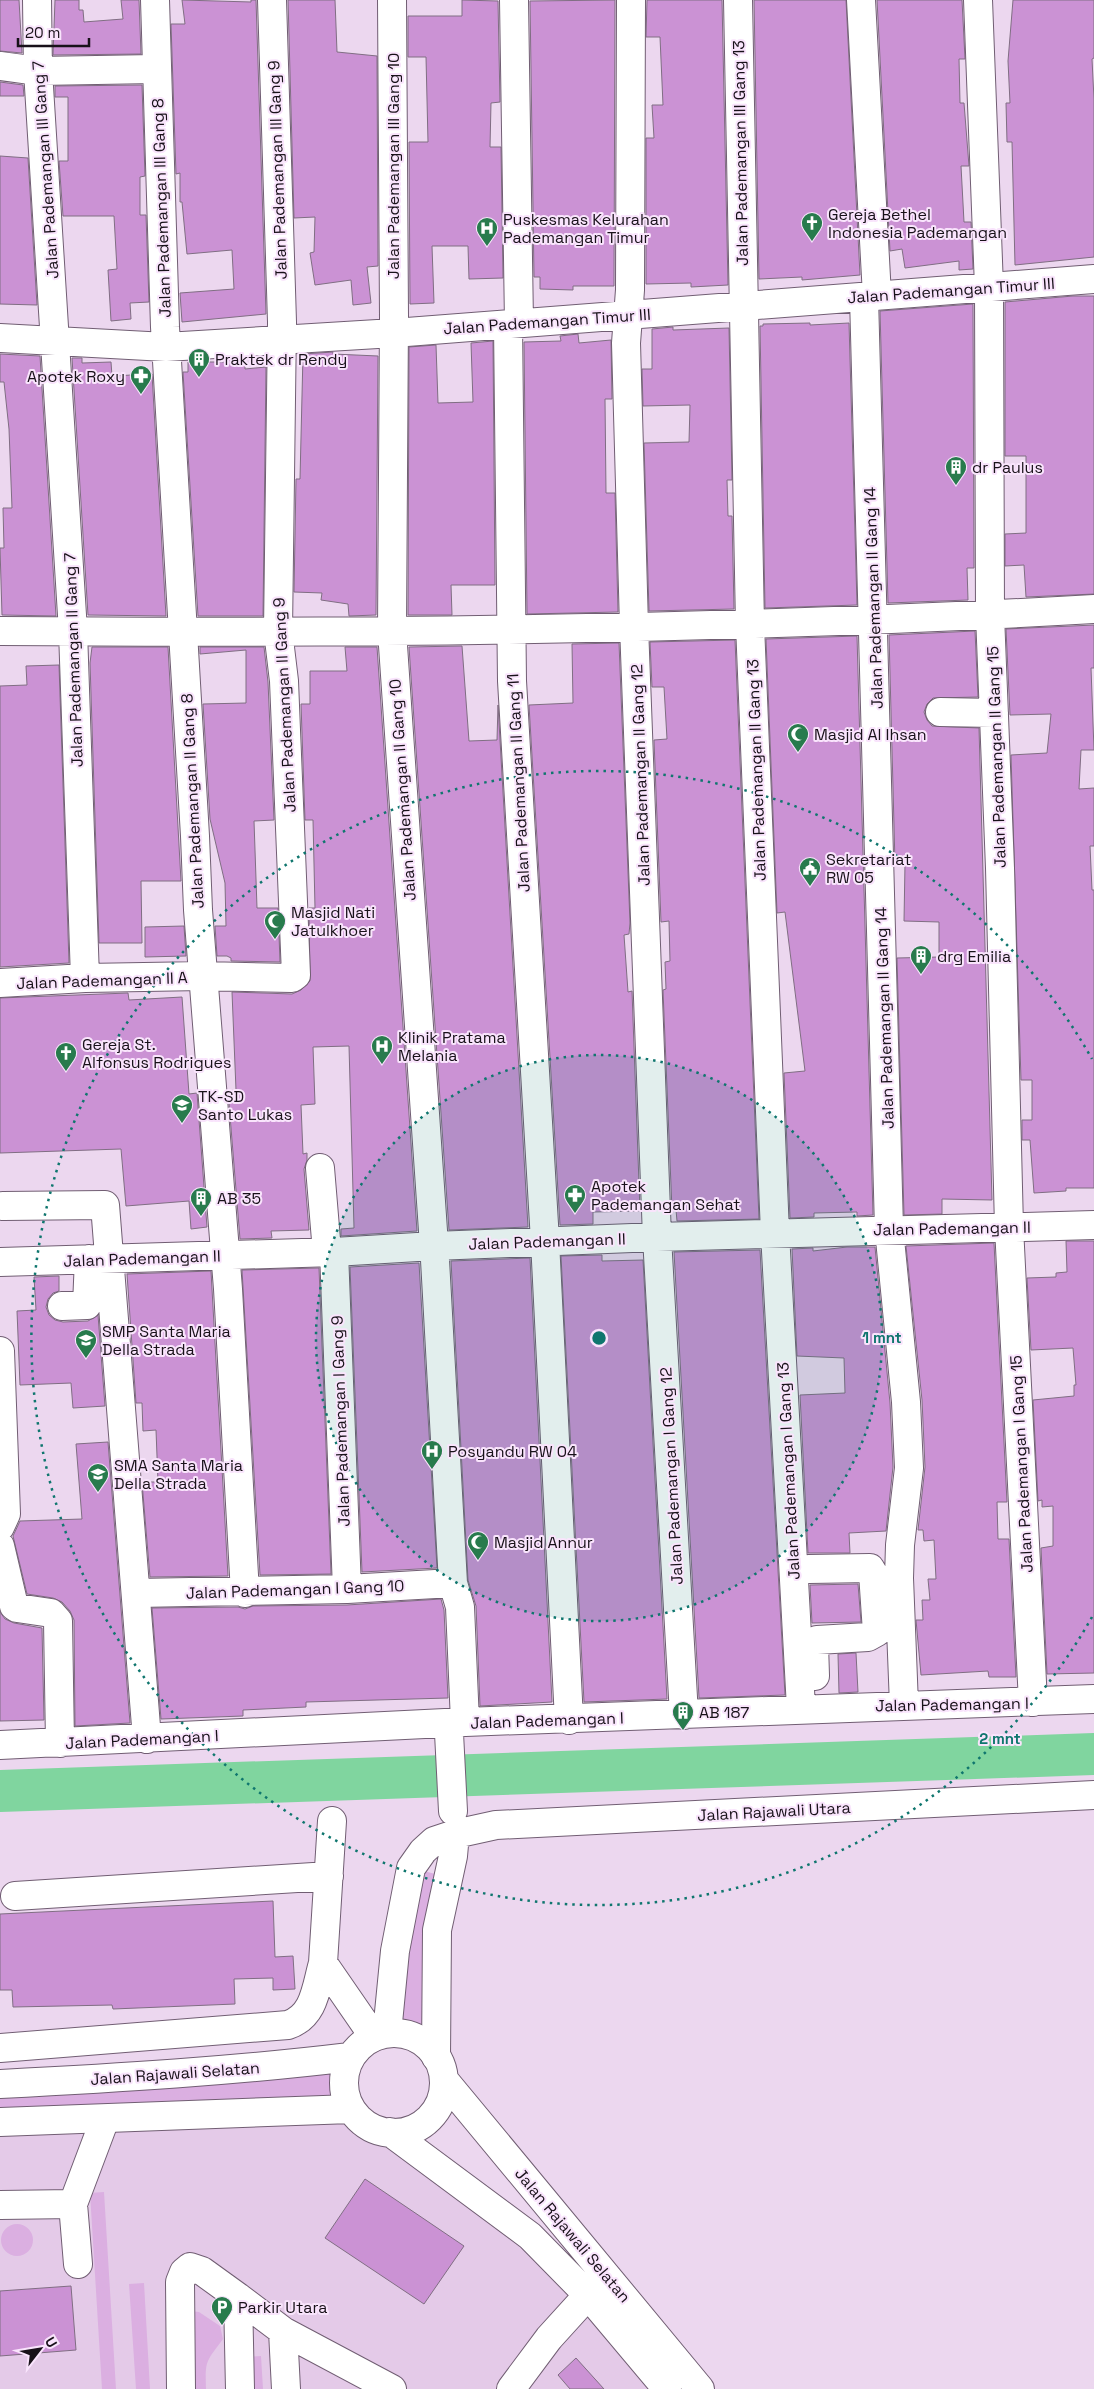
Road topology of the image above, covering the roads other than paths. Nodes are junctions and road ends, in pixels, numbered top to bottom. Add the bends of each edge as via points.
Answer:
1 (37, 0) edge
2 (155, 0) edge
3 (272, 0) edge
4 (392, 0) edge
5 (514, 0) edge
6 (631, 0) edge
7 (738, 0) edge
8 (861, 0) edge
9 (978, 0) edge
10 (0, 66) edge
11 (155, 69) junction
12 (38, 70) junction
13 (1094, 280) edge
14 (989, 287) junction
15 (871, 296) junction
16 (743, 306) junction
17 (630, 314) junction
18 (514, 324) junction
19 (394, 333) junction
20 (0, 338) edge
21 (56, 341) junction
22 (280, 341) junction
23 (166, 347) junction
24 (1094, 609) edge
25 (990, 615) junction
26 (874, 620) junction
27 (750, 625) junction
28 (634, 626) junction
29 (510, 628) junction
30 (0, 630) edge
31 (184, 630) junction
32 (392, 630) junction
33 (73, 631) junction
34 (278, 632) junction
35 (940, 712) dead end
36 (994, 713) junction
37 (203, 976) junction
38 (85, 978) junction
39 (0, 983) edge
40 (320, 1168) dead end
41 (3, 1206) dead end
42 (1094, 1224) edge
43 (1008, 1227) junction
44 (889, 1229) junction
45 (775, 1233) junction
46 (657, 1237) junction
47 (546, 1241) junction
48 (434, 1246) junction
49 (330, 1252) junction
50 (225, 1255) junction
51 (98, 1259) junction
52 (0, 1262) edge
53 (62, 1306) dead end
54 (0, 1351) edge
55 (0, 1526) edge
56 (0, 1546) edge
57 (809, 1569) dead end
58 (452, 1583) junction
59 (348, 1589) junction
60 (245, 1592) junction
61 (137, 1594) junction
62 (1094, 1699) edge
63 (1032, 1702) junction
64 (904, 1705) junction
65 (809, 1708) junction
66 (684, 1715) junction
67 (569, 1720) junction
68 (455, 1732) junction
69 (147, 1739) junction
70 (60, 1743) junction
71 (0, 1745) edge
72 (1094, 1795) edge
73 (454, 1816) junction
74 (332, 1821) dead end
75 (411, 1868) junction
76 (329, 1876) junction
77 (448, 1877) junction
78 (15, 1896) dead end
79 (323, 1963) junction
80 (381, 2035) junction
81 (0, 2048) edge
82 (350, 2057) junction
83 (440, 2069) junction
84 (0, 2084) edge
85 (351, 2109) junction
86 (105, 2119) junction
87 (0, 2122) edge
88 (390, 2132) junction
89 (74, 2204) junction
90 (0, 2206) edge
91 (78, 2264) dead end
92 (588, 2295) junction
93 (238, 2298) junction
94 (283, 2331) junction
95 (384, 2387) edge
96 (181, 2389) edge
97 (240, 2389) edge
98 (286, 2389) edge
99 (511, 2389) edge
100 (667, 2389) edge
101 (700, 2389) edge

1 - 12 street, Jalan Pademangan III Gang 7
2 - 11 street, Jalan Pademangan III Gang 8
3 - 22 street, Jalan Pademangan III Gang 9
4 - 19 street, Jalan Pademangan III Gang 10
5 - 18 street, Jalan Pademangan II Gang 11
6 - 17 street, Jalan Pademangan II Gang 12
7 - 16 street, Jalan Pademangan III Gang 13
8 - 15 street, Jalan Pademangan II Gang 14
9 - 14 street, Jalan Pademangan II Gang 15
10 - 12 street
11 - 12 street
11 - 23 street, Jalan Pademangan III Gang 8
12 - 21 street, Jalan Pademangan III Gang 7
13 - 14 street, Jalan Pademangan Timur III
14 - 15 street, Jalan Pademangan Timur III
14 - 25 street, Jalan Pademangan II Gang 15
15 - 16 street, Jalan Pademangan Timur III
15 - 26 street, Jalan Pademangan II Gang 14
16 - 17 street, Jalan Pademangan Timur III
16 - 27 street, Jalan Pademangan II Gang 13
17 - 18 street, Jalan Pademangan Timur III
17 - 28 street, Jalan Pademangan II Gang 12 via 626,343
18 - 19 street, Jalan Pademangan Timur III
18 - 29 street, Jalan Pademangan II Gang 11
19 - 22 street, Jalan Pademangan Timur III
19 - 32 street, Jalan Pademangan II Gang 10
20 - 21 street, Jalan Pademangan Timur III
21 - 23 street, Jalan Pademangan Timur III
21 - 33 street, Jalan Pademangan II Gang 7
22 - 23 street, Jalan Pademangan Timur III
22 - 34 street, Jalan Pademangan II Gang 9
23 - 31 street, Jalan Pademangan II Gang 8
24 - 25 street
25 - 26 street
25 - 36 street, Jalan Pademangan II Gang 15
26 - 27 street
26 - 44 street, Jalan Pademangan II Gang 14
27 - 28 street
27 - 45 street, Jalan Pademangan II Gang 13
28 - 29 street
28 - 46 street, Jalan Pademangan II Gang 12
29 - 32 street
29 - 47 street, Jalan Pademangan II Gang 11
30 - 33 street
31 - 33 street
31 - 34 street
31 - 37 street, Jalan Pademangan II Gang 8
32 - 34 street
32 - 48 street, Jalan Pademangan II Gang 10
33 - 38 street, Jalan Pademangan II Gang 7
34 - 37 street, Jalan Pademangan II Gang 9 via 284,681 296,975 292,978
35 - 36 street
36 - 43 street, Jalan Pademangan II Gang 15
37 - 38 street, Jalan Pademangan II A
37 - 50 street, Jalan Pademangan II Gang 8
38 - 39 street, Jalan Pademangan II A
40 - 49 street, Jalan Pademangan I Gang 9
41 - 51 street via 106,1205
42 - 43 street, Jalan Pademangan II
43 - 44 street, Jalan Pademangan II
43 - 63 street, Jalan Pademangan I Gang 15
44 - 45 street, Jalan Pademangan II
44 - 64 street, Jalan Pademangan II Gang 14 via 906,1402 908,1459 899,1570
45 - 46 street, Jalan Pademangan II
45 - 65 street, Jalan Pademangan I Gang 13
46 - 47 street, Jalan Pademangan II
46 - 66 street, Jalan Pademangan I Gang 12
47 - 48 street, Jalan Pademangan II
47 - 67 street, Jalan Pademangan II Gang 11
48 - 49 street, Jalan Pademangan II
48 - 58 street
49 - 50 street, Jalan Pademangan II
49 - 59 street, Jalan Pademangan I Gang 9
50 - 51 street, Jalan Pademangan II
50 - 60 street, Jalan Pademangan II Gang 8
51 - 52 street, Jalan Pademangan II
51 - 53 street via 87,1305
51 - 61 street
54 - 55 street via 6,1514
56 - 70 street via 14,1606 51,1613 58,1621
57 - 65 street via 870,1568 877,1632 868,1637 817,1640 814,1644
58 - 59 street, Jalan Pademangan I Gang 10
58 - 68 street via 460,1607
59 - 60 street, Jalan Pademangan I Gang 10
60 - 61 street, Jalan Pademangan I Gang 10
61 - 69 street
62 - 63 street, Jalan Pademangan I
63 - 64 street, Jalan Pademangan I
64 - 65 street, Jalan Pademangan I
65 - 66 street, Jalan Pademangan I
66 - 67 street, Jalan Pademangan I
67 - 68 street, Jalan Pademangan I
68 - 69 street, Jalan Pademangan I
68 - 73 street
69 - 70 street, Jalan Pademangan I
70 - 71 street, Jalan Pademangan I
72 - 73 street, Jalan Rajawali Utara via 496,1825
73 - 75 street, Jalan Rajawali Utara
73 - 77 street
74 - 76 street
75 - 77 street
75 - 80 street, Jalan Rajawali Utara
76 - 78 street
76 - 79 street
77 - 83 street via 437,1930
79 - 80 street
79 - 81 street via 311,2007 297,2022 288,2025
80 - 82 street via 362,2043
80 - 83 street via 413,2037 424,2045
82 - 84 street, Jalan Rajawali Selatan via 138,2076
82 - 85 street via 344,2074 344,2092
83 - 88 street via 443,2098 435,2113 423,2125 407,2131
83 - 101 street, Jalan Rajawali Selatan
85 - 86 street
85 - 88 street via 371,2126
86 - 87 street
86 - 89 street
88 - 92 street, Jalan Rajawali Selatan via 530,2236
89 - 90 street
89 - 91 street
92 - 99 street via 549,2338
92 - 100 street, Jalan Rajawali Selatan
93 - 94 street
93 - 96 street via 202,2271 190,2267 184,2272 180,2282
93 - 97 street
94 - 95 street
94 - 98 street

